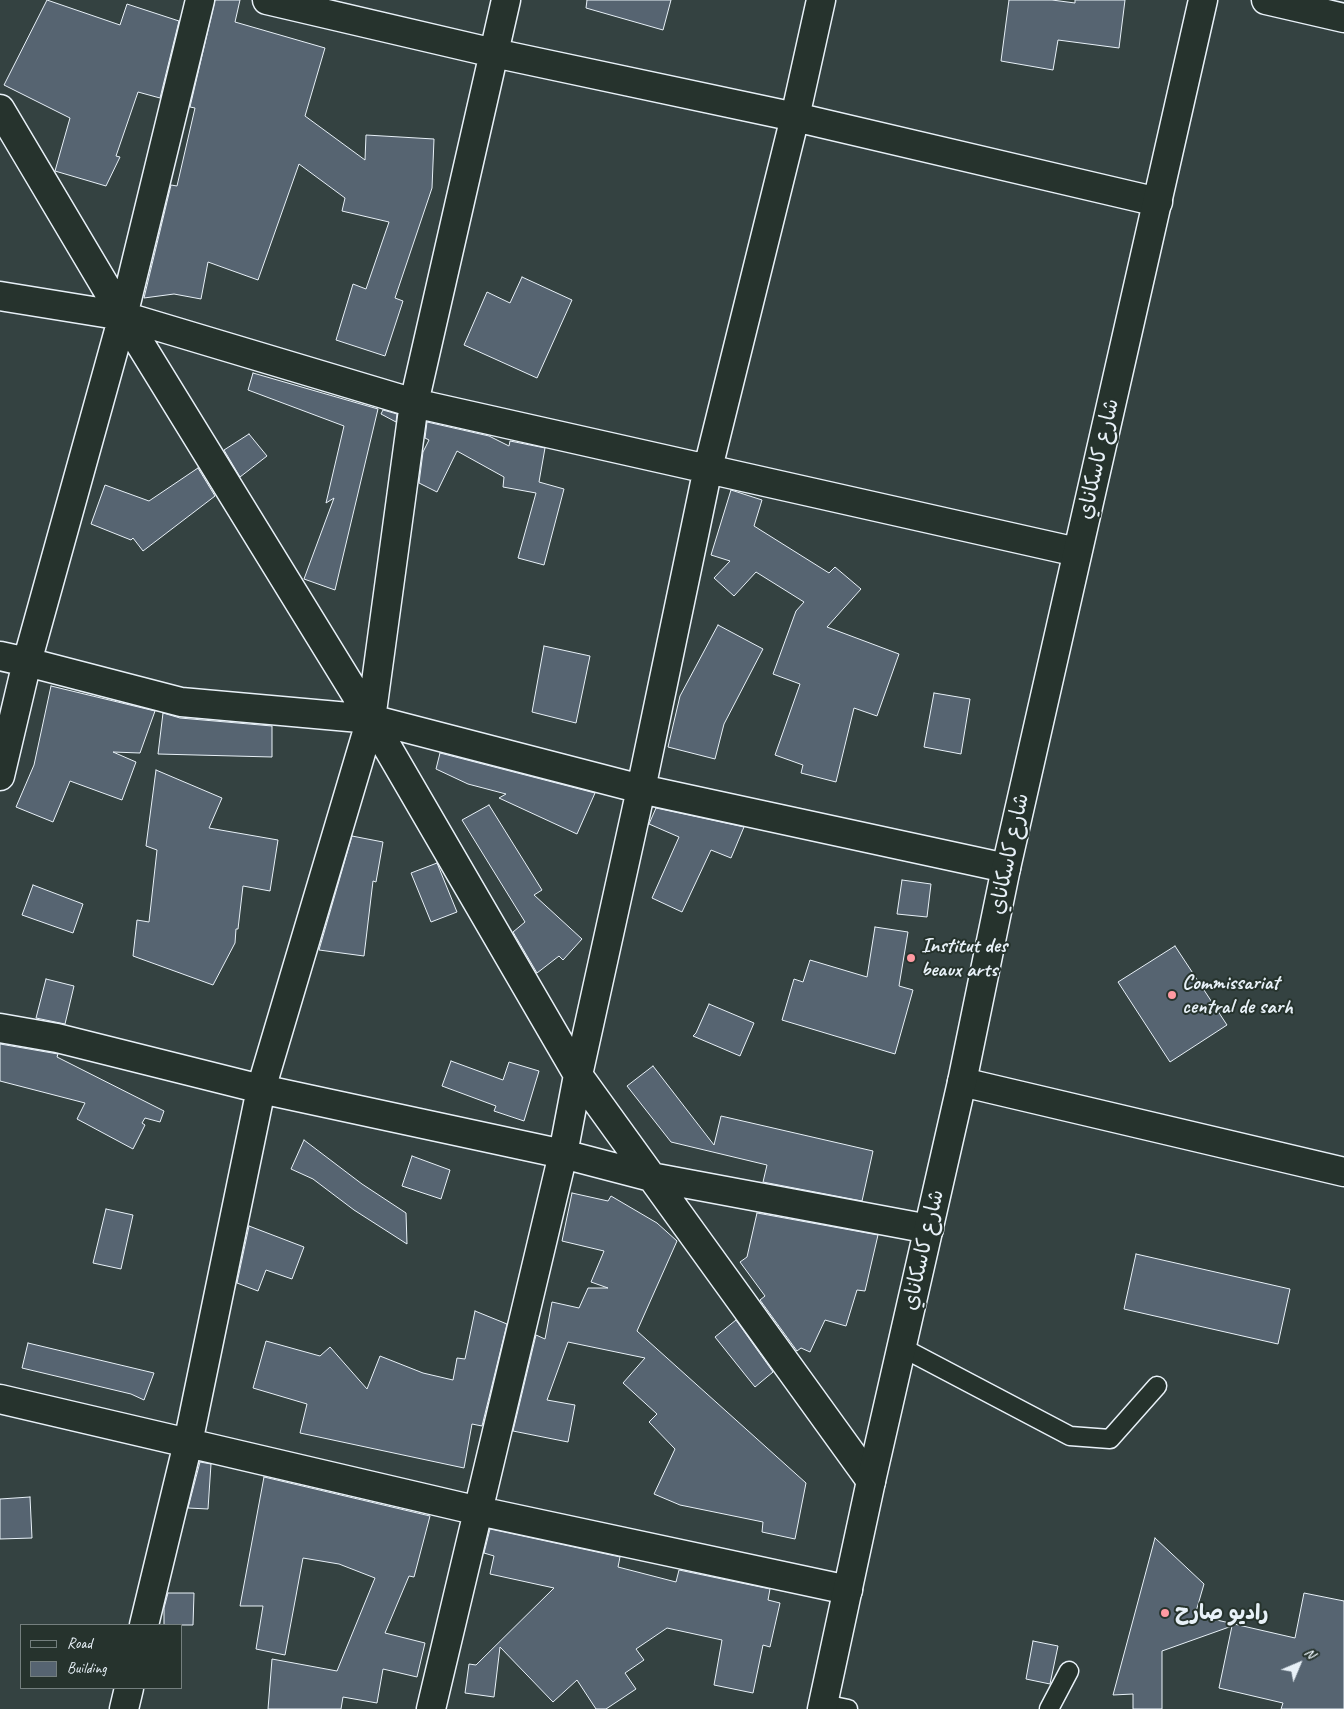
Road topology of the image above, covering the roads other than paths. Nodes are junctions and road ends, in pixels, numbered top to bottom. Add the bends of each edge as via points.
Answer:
1 (200, 0) edge
2 (268, 0) edge
3 (506, 0) edge
4 (821, 0) edge
5 (1203, 0) edge
6 (1266, 0) edge
7 (1344, 18) edge
8 (494, 53) junction
9 (0, 109) edge
10 (796, 117) junction
11 (1158, 202) junction
12 (0, 296) edge
13 (123, 316) junction
14 (414, 402) junction
15 (708, 468) junction
16 (1077, 552) junction
17 (0, 656) edge
18 (27, 662) junction
19 (372, 719) junction
20 (0, 776) edge
21 (641, 788) junction
22 (1006, 868) junction
23 (0, 1028) edge
24 (578, 1075) junction
25 (962, 1082) junction
26 (262, 1090) junction
27 (563, 1154) junction
28 (1344, 1172) edge
29 (651, 1177) junction
30 (929, 1228) junction
31 (901, 1347) junction
32 (1158, 1386) dead end
33 (0, 1400) edge
34 (188, 1443) junction
35 (871, 1481) junction
36 (479, 1511) junction
37 (848, 1590) junction
38 (144, 1624) edge
39 (1069, 1671) dead end
40 (129, 1689) edge
41 (831, 1707) edge
42 (124, 1709) edge
43 (431, 1709) edge
44 (1049, 1709) edge

1 - 13 street
2 - 8 street
3 - 8 street
4 - 10 street
5 - 11 street, شارع كاسكاناي
6 - 7 street
8 - 10 street
8 - 14 street
9 - 13 street
10 - 11 street
10 - 15 street
11 - 16 street, شارع كاسكاناي
12 - 13 street
13 - 14 street
13 - 18 street
13 - 19 street
14 - 15 street
14 - 19 street
15 - 16 street
15 - 21 street
16 - 22 street, شارع كاسكاناي
17 - 18 street
18 - 19 street via 181,702
18 - 20 street
19 - 21 street
19 - 24 street
19 - 26 street
21 - 22 street
21 - 24 street
22 - 25 street, شارع كاسكاناي
23 - 26 street via 57,1038
24 - 27 street
24 - 29 street
25 - 28 street
25 - 30 street, شارع كاسكاناي
26 - 27 street
26 - 34 street
27 - 29 street
27 - 36 street
29 - 30 street
29 - 35 street
30 - 31 street, شارع كاسكاناي
31 - 32 lane via 1070,1436 1110,1439
31 - 35 street, شارع كاسكاناي
33 - 34 street
34 - 36 street
34 - 38 street
35 - 37 street, شارع كاسكاناي
36 - 37 street
36 - 43 street
37 - 41 street, شارع كاسكاناي
39 - 44 lane
40 - 42 street

